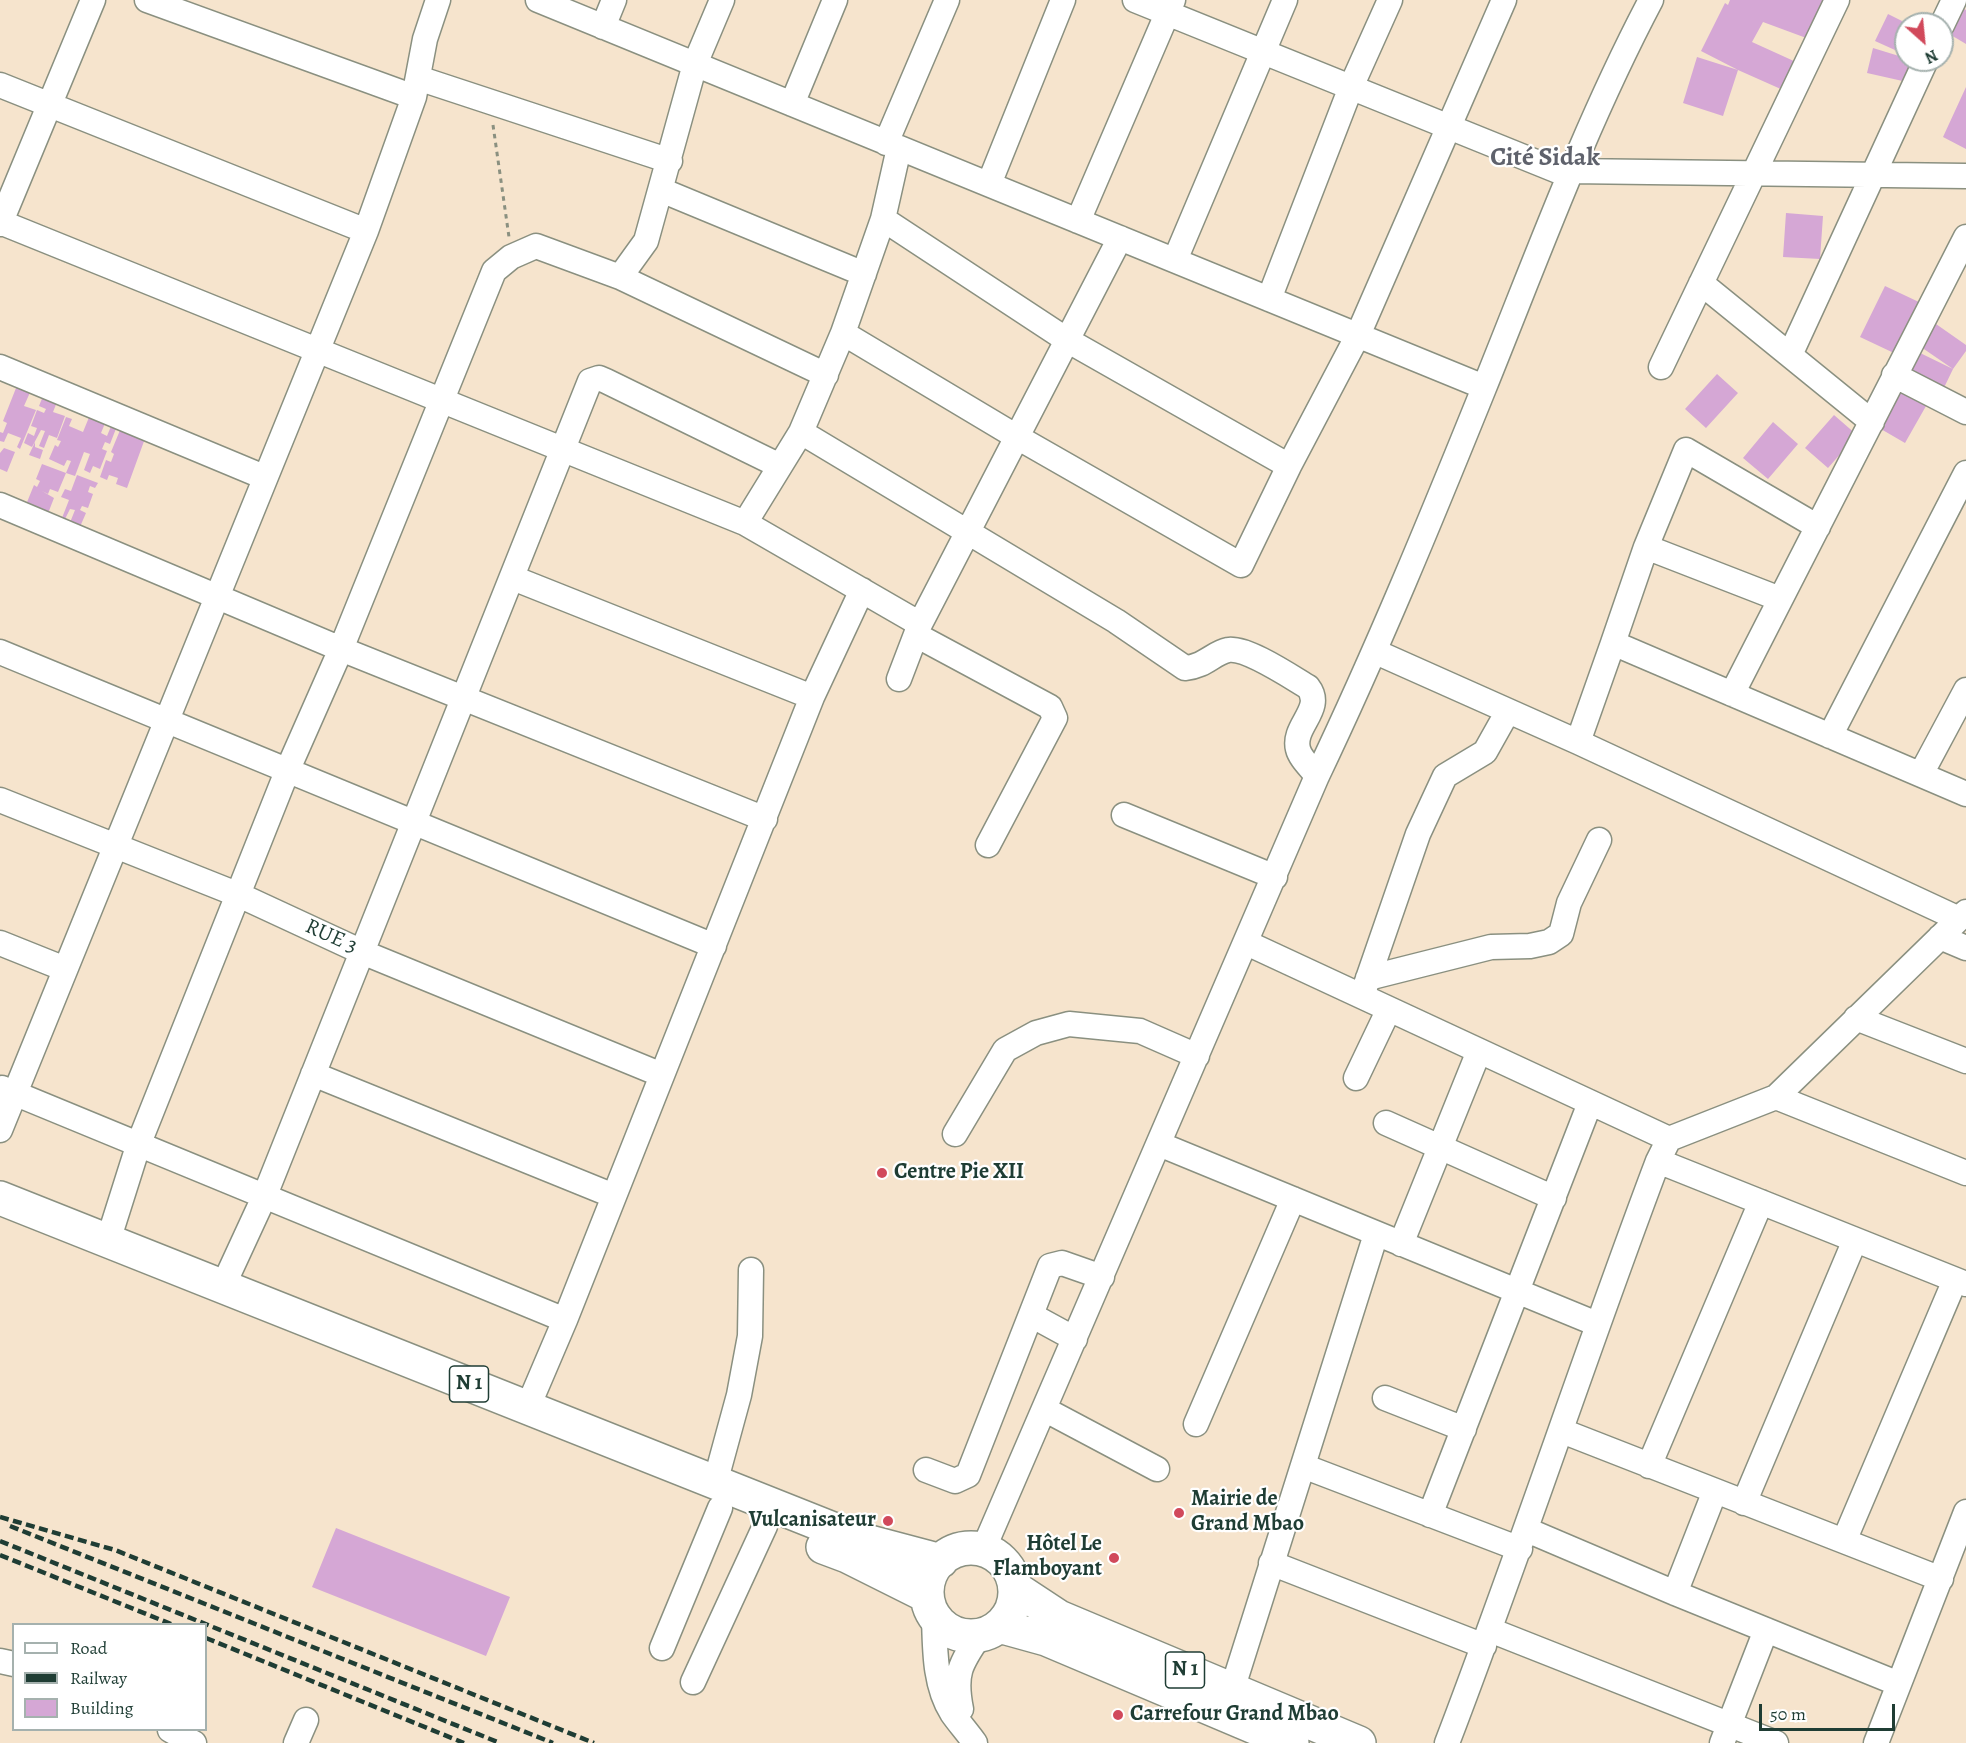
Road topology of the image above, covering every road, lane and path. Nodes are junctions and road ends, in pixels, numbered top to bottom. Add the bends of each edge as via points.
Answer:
1 (93, 0) edge
2 (147, 0) edge
3 (438, 0) edge
4 (538, 0) edge
5 (614, 0) edge
6 (722, 0) edge
7 (835, 0) edge
8 (947, 0) edge
9 (1063, 0) edge
10 (1135, 0) edge
11 (1285, 0) edge
12 (1390, 0) edge
13 (1504, 0) edge
14 (1651, 0) edge
15 (1836, 0) edge
16 (1170, 7) edge
17 (603, 27) junction
18 (1263, 52) junction
19 (695, 64) junction
20 (1921, 72) edge
21 (0, 85) edge
22 (1351, 87) junction
23 (416, 88) junction
24 (489, 102) junction
25 (792, 104) junction
26 (51, 107) junction
27 (1449, 127) junction
28 (892, 145) junction
29 (670, 161) junction
30 (1569, 173) junction
31 (1753, 173) junction
32 (1874, 175) junction
33 (1966, 176) edge
34 (989, 184) junction
35 (662, 190) junction
36 (883, 219) junction
37 (1078, 221) junction
38 (0, 223) edge
39 (366, 231) junction
40 (1966, 237) edge
41 (1120, 238) junction
42 (511, 257) junction
43 (1175, 261) junction
44 (864, 274) junction
45 (620, 277) junction
46 (1701, 283) junction
47 (1269, 299) junction
48 (843, 333) junction
49 (1358, 335) junction
50 (1067, 339) junction
51 (316, 349) junction
52 (1790, 355) junction
53 (0, 367) edge
54 (1661, 367) dead end
55 (826, 375) junction
56 (1894, 375) junction
57 (1485, 387) junction
58 (442, 401) junction
59 (1966, 412) edge
60 (1872, 422) junction
61 (801, 432) junction
62 (1017, 438) junction
63 (564, 450) junction
64 (780, 466) junction
65 (1289, 466) junction
66 (1966, 473) edge
67 (264, 477) junction
68 (0, 505) edge
69 (745, 523) junction
70 (1818, 527) junction
71 (967, 534) junction
72 (1646, 547) junction
73 (513, 578) junction
74 (862, 590) junction
75 (216, 598) junction
76 (1780, 600) junction
77 (918, 629) junction
78 (1613, 644) junction
79 (341, 650) junction
80 (0, 652) edge
81 (1376, 652) junction
82 (899, 679) dead end
83 (1966, 690) edge
84 (1732, 694) junction
85 (465, 698) junction
86 (812, 698) junction
87 (1508, 711) junction
88 (167, 720) junction
89 (1830, 736) junction
90 (1578, 742) junction
91 (288, 769) junction
92 (1921, 774) junction
93 (1317, 776) junction
94 (1966, 794) edge
95 (0, 800) edge
96 (1124, 815) dead end
97 (765, 819) junction
98 (415, 825) junction
99 (1599, 840) dead end
100 (988, 845) dead end
101 (115, 846) junction
102 (1275, 877) junction
103 (239, 895) junction
104 (1962, 916) edge
105 (1940, 937) junction
106 (0, 943) edge
107 (1247, 943) junction
108 (714, 946) junction
109 (1966, 948) edge
110 (363, 952) junction
111 (65, 969) junction
112 (1365, 987) junction
113 (1389, 1009) junction
114 (1856, 1018) junction
115 (1479, 1051) junction
116 (1197, 1056) junction
117 (1966, 1061) edge
118 (313, 1074) junction
119 (662, 1075) junction
120 (1356, 1078) dead end
121 (8, 1090) edge
122 (1776, 1097) junction
123 (1590, 1103) junction
124 (1386, 1123) dead end
125 (0, 1130) edge
126 (955, 1134) dead end
127 (1669, 1139) junction
128 (139, 1143) junction
129 (1159, 1144) junction
130 (1440, 1147) junction
131 (1658, 1161) junction
132 (1966, 1173) edge
133 (265, 1195) junction
134 (614, 1196) junction
135 (0, 1198) edge
136 (1554, 1198) junction
137 (1293, 1199) junction
138 (1761, 1202) junction
139 (0, 1218) edge
140 (1376, 1234) junction
141 (1855, 1240) junction
142 (108, 1241) junction
143 (1401, 1244) junction
144 (751, 1270) dead end
145 (1101, 1277) junction
146 (1960, 1282) edge
147 (223, 1286) junction
148 (1517, 1292) junction
149 (1031, 1315) junction
150 (565, 1320) junction
151 (1597, 1324) junction
152 (1075, 1339) junction
153 (1385, 1398) dead end
154 (527, 1409) junction
155 (1044, 1409) junction
156 (1196, 1424) dead end
157 (1464, 1429) junction
158 (1562, 1431) junction
159 (1303, 1466) junction
160 (1649, 1466) junction
161 (1157, 1469) dead end
162 (926, 1470) dead end
163 (1715, 1491) junction
164 (717, 1496) junction
165 (1744, 1503) junction
166 (1966, 1512) edge
167 (1430, 1515) junction
168 (765, 1526) junction
169 (1524, 1539) junction
170 (1844, 1541) junction
171 (983, 1550) junction
172 (940, 1561) junction
173 (1271, 1563) junction
174 (1941, 1579) junction
175 (1015, 1588) junction
176 (1675, 1593) junction
177 (931, 1606) junction
178 (989, 1630) junction
179 (1766, 1630) junction
180 (1487, 1638) junction
181 (662, 1648) dead end
182 (693, 1682) dead end
183 (1899, 1684) junction
184 (1233, 1690) junction
185 (306, 1720) dead end
186 (173, 1731) edge
187 (1726, 1734) edge
188 (970, 1736) edge
189 (194, 1743) edge
190 (296, 1743) edge
191 (1292, 1743) edge
192 (1359, 1743) edge
193 (1447, 1743) edge
194 (1776, 1743) edge
195 (1876, 1743) edge

1 - 26 street
2 - 23 street
3 - 23 street via 425,39
4 - 17 street
5 - 17 street
6 - 19 street
7 - 25 street
8 - 28 street
9 - 34 street
10 - 16 street
11 - 18 street
12 - 22 street
13 - 27 street
14 - 30 street
15 - 31 street
16 - 18 street
16 - 37 street
17 - 19 street
18 - 22 street
18 - 43 street
19 - 25 street
19 - 29 street
20 - 32 street
21 - 26 street
22 - 27 street
22 - 47 street
23 - 24 street
23 - 39 street
24 - 29 street
24 - 42 path
25 - 28 street
26 - 38 street
26 - 39 street
27 - 30 street
27 - 49 street
28 - 34 street
28 - 36 street
29 - 35 street
30 - 31 street
30 - 57 street
31 - 32 street
31 - 46 street
32 - 33 street
32 - 52 street
34 - 37 street
35 - 44 street
35 - 45 street via 646,241
36 - 44 street
36 - 50 street
37 - 41 street
38 - 51 street
39 - 51 street
40 - 56 street
41 - 43 street
41 - 50 street
42 - 45 street via 536,246
42 - 58 street via 494,271
43 - 47 street
44 - 48 street
45 - 55 street
46 - 52 street
46 - 54 street
47 - 49 street
48 - 55 street
48 - 62 street
49 - 57 street
49 - 65 street
50 - 62 street
50 - 65 street
51 - 58 street
51 - 67 street
52 - 60 street
53 - 67 street
55 - 61 street
56 - 59 street
56 - 60 street
57 - 81 street
58 - 63 street
58 - 79 street
60 - 70 street
61 - 64 street
61 - 71 street
62 - 65 street via 1241,565
62 - 71 street
63 - 64 street via 590,381 599,378
63 - 69 street
63 - 73 street
64 - 69 street
66 - 89 street
67 - 75 street
68 - 75 street
69 - 74 street
70 - 72 street via 1686,450
70 - 76 street
71 - 77 street
71 - 93 street via 1116,621 1185,668 1199,667 1226,650 1241,651 1308,687 1314,705 1296,741 1298,752
72 - 76 street
72 - 78 street
73 - 85 street
73 - 86 street
74 - 77 street
74 - 86 street
75 - 79 street
75 - 88 street
76 - 84 street
77 - 82 street
77 - 100 street via 1054,712 1055,718
78 - 84 street
78 - 90 street
79 - 85 street
79 - 91 street
80 - 88 street
81 - 87 street
81 - 93 street
83 - 92 street
84 - 89 street
85 - 97 street
85 - 98 street
86 - 97 street
87 - 90 street
87 - 112 street via 1485,752 1445,776 1418,834
88 - 91 street
88 - 101 street
89 - 92 street
90 - 104 street
91 - 98 street
91 - 103 street
92 - 94 street
93 - 102 street
95 - 101 street, RUE 3
96 - 102 street
97 - 108 street
98 - 108 street
98 - 110 street
99 - 112 street via 1569,903 1561,934 1549,942 1491,946
101 - 103 street, RUE 3
101 - 111 street
102 - 107 street
103 - 110 street, RUE 3
103 - 128 street
104 - 105 street
105 - 109 street
105 - 114 street
106 - 111 street
107 - 112 street
107 - 116 street
108 - 119 street
110 - 118 street
110 - 119 street, RUE 3
111 - 121 street
112 - 113 street
113 - 115 street
113 - 120 street
114 - 117 street
114 - 122 street
115 - 123 street
115 - 130 street
116 - 126 street via 1140,1031 1069,1024 1036,1033 1005,1050
116 - 129 street
118 - 133 street
118 - 134 street
119 - 134 street
121 - 125 street
121 - 128 street
122 - 127 street
122 - 132 street
123 - 127 street
123 - 136 street
124 - 130 street
127 - 131 street
128 - 133 street
128 - 142 street
129 - 137 street
129 - 145 street
130 - 136 street
130 - 143 street
131 - 138 street
131 - 151 street
133 - 147 street
133 - 150 street
134 - 150 street
135 - 142 highway, N 1
136 - 148 street
137 - 140 street
137 - 156 street
138 - 141 street
138 - 160 street
139 - 164 highway, N 1
140 - 143 street
140 - 159 street
141 - 146 street
141 - 165 street
142 - 147 highway, N 1
143 - 148 street
144 - 164 street via 750,1336
145 - 149 street via 1062,1263 1050,1266
145 - 152 street
146 - 170 street
147 - 154 highway, N 1
148 - 151 street
148 - 157 street
149 - 152 street
149 - 162 street via 968,1475 955,1481
150 - 154 street
151 - 158 street
152 - 155 street
153 - 157 street
154 - 164 highway, N 1
155 - 161 street
155 - 171 street
157 - 167 street
158 - 160 street
158 - 169 street
159 - 167 street
159 - 173 street
160 - 163 street
163 - 165 street
163 - 176 street
164 - 168 highway, N 1
164 - 172 highway, N 1
164 - 181 street
165 - 170 street
166 - 174 street
167 - 169 street
168 - 177 highway, N 1 via 847,1556
168 - 182 street
169 - 176 street
169 - 180 street
170 - 174 street
171 - 172 highway via 962,1550
171 - 175 highway, N 1 via 1008,1568
172 - 177 highway via 931,1575
173 - 180 street
173 - 184 street
174 - 183 street
175 - 178 highway via 1011,1609
175 - 184 highway, N 1 via 1059,1617
176 - 179 street
177 - 178 highway, N 1 via 949,1630 969,1636
177 - 188 street via 942,1689 951,1711
178 - 188 street via 961,1662 957,1678
178 - 191 highway, N 1 via 1046,1639
179 - 183 street
179 - 187 street
180 - 187 street
180 - 193 street
183 - 195 street
184 - 192 highway, N 1
185 - 190 street
186 - 189 street
187 - 194 street

